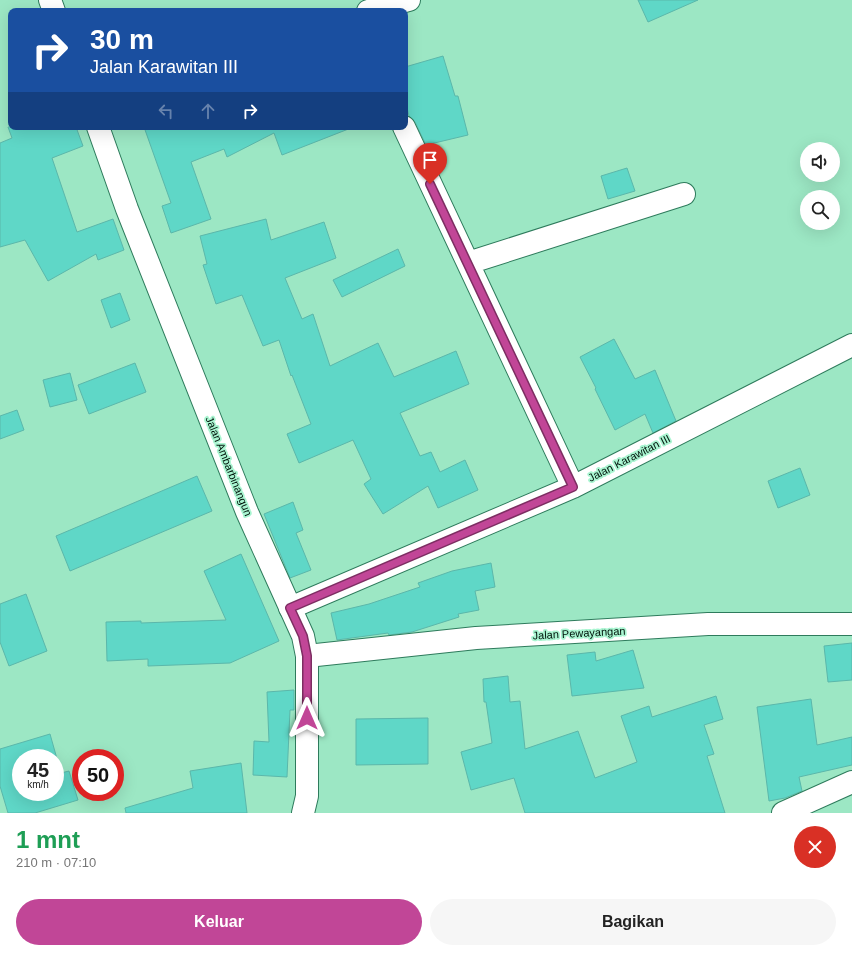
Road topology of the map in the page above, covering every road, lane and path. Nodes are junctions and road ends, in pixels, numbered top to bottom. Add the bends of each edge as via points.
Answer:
1 (409, 0) edge
2 (379, 8) edge
3 (99, 130) edge
4 (405, 130) edge
5 (684, 194) dead end
6 (468, 263) junction
7 (852, 345) edge
8 (573, 487) junction
9 (290, 608) junction
10 (852, 624) edge
11 (307, 656) junction
12 (852, 782) edge
13 (303, 813) edge
14 (783, 813) edge

1 - 2 street
3 - 9 street, Jalan Ambarbinangun via 127,209 247,512
4 - 6 street
5 - 6 street
6 - 8 street
7 - 8 street, Jalan Karawitan III
8 - 9 street, Jalan Karawitan III
9 - 11 street, Jalan Ambarbinangun via 303,636
10 - 11 street, Jalan Pewayangan via 708,624 476,638
11 - 13 street, Jalan Ambarbinangun via 307,796
12 - 14 street

